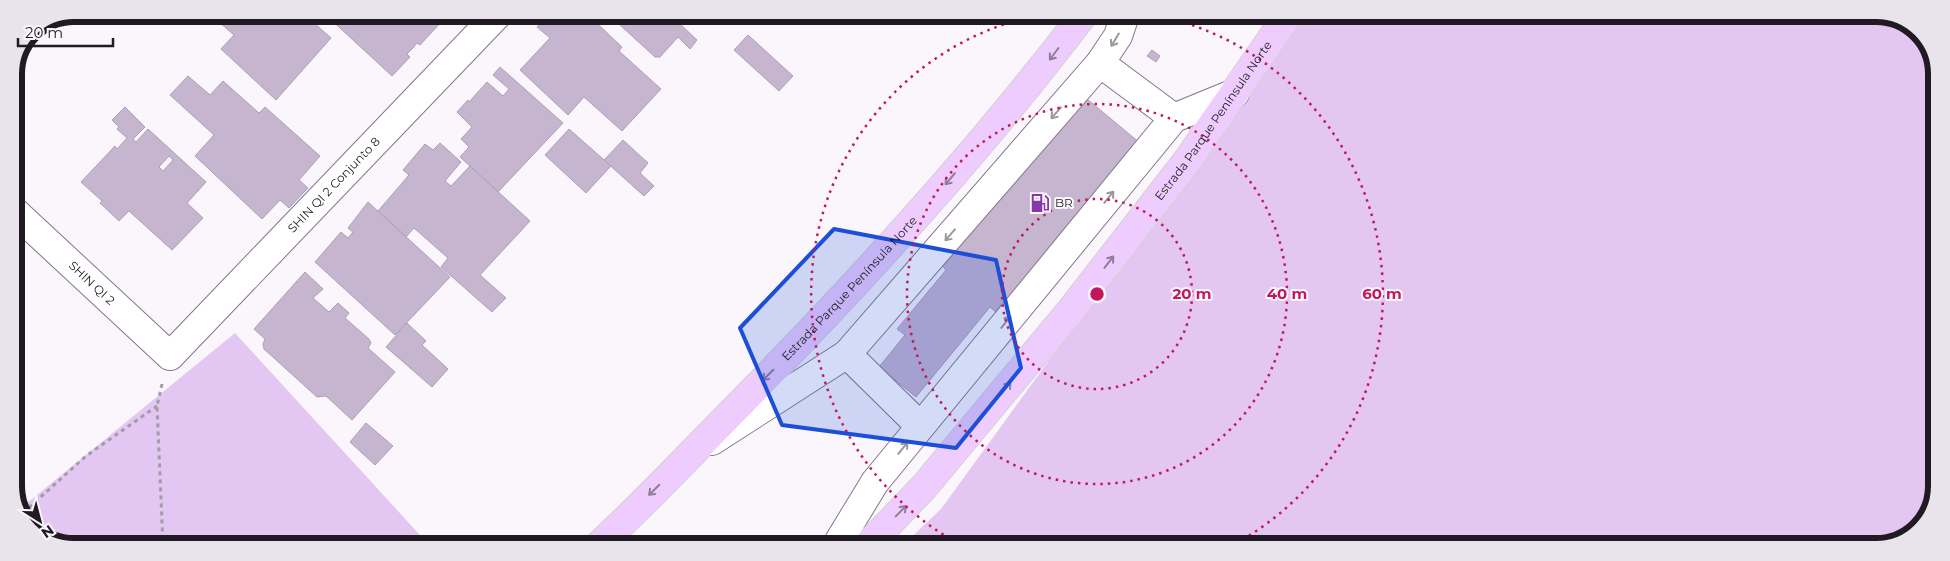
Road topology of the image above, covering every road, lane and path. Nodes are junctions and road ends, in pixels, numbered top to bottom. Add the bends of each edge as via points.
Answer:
1 (490, 22) edge
2 (1078, 22) edge
3 (1123, 22) edge
4 (1283, 22) edge
5 (1100, 63) junction
6 (1235, 93) junction
7 (1174, 118) junction
8 (22, 219) edge
9 (847, 354) junction
10 (170, 356) junction
11 (157, 406) junction
12 (920, 426) junction
13 (689, 456) junction
14 (27, 509) edge
15 (163, 538) edge
16 (606, 538) edge
17 (841, 538) edge
18 (875, 538) edge

1 - 10 street, SHIN QI 2 Conjunto 8
2 -> 13 main road, Estrada Parque Península Norte via 1031,83 932,200 828,314
3 -> 5 street via 1118,36
4 - 6 main road, Estrada Parque Península Norte
5 - 7 street
5 -> 9 street
6 - 7 street
18 -> 6 main road, Estrada Parque Península Norte via 923,488 1072,309 1187,161
12 -> 7 street
8 - 10 street, SHIN QI 2
9 - 12 street
9 - 13 street
10 - 11 path
11 - 14 path via 86,456
11 - 15 path
17 -> 12 street via 875,482
13 -> 16 main road, Estrada Parque Península Norte

